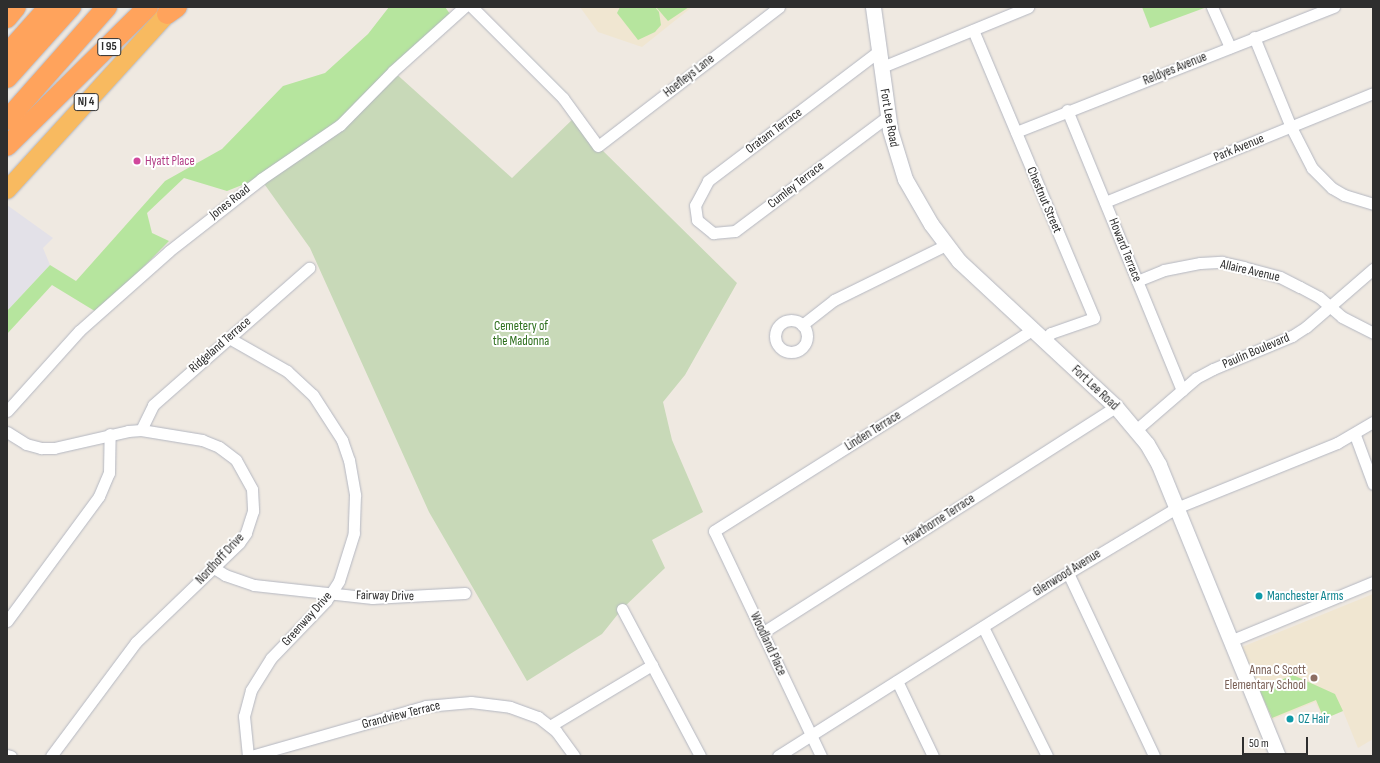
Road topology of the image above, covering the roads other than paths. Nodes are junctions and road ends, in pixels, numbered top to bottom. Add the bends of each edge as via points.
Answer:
1 (16, 7) edge
2 (36, 7) edge
3 (49, 7) edge
4 (71, 7) edge
5 (107, 7) edge
6 (138, 7) edge
7 (148, 7) edge
8 (464, 7) edge
9 (472, 7) edge
10 (779, 7) edge
11 (873, 7) edge
12 (1028, 7) edge
13 (1212, 7) edge
14 (1334, 7) edge
15 (172, 9) edge
16 (1322, 9) edge
17 (7, 18) edge
18 (973, 30) junction
19 (1254, 37) junction
20 (7, 44) edge
21 (1230, 47) junction
22 (879, 51) junction
23 (882, 67) junction
24 (9, 71) edge
25 (68, 87) junction
26 (1373, 93) edge
27 (1067, 110) junction
28 (888, 116) junction
29 (7, 120) edge
30 (1290, 127) junction
31 (1016, 132) junction
32 (7, 146) edge
33 (7, 190) edge
34 (1105, 202) junction
35 (1373, 204) edge
36 (700, 225) joint
37 (946, 245) junction
38 (310, 268) dead end
39 (1373, 269) edge
40 (1138, 281) junction
41 (1331, 307) junction
42 (802, 325) dead end
43 (1032, 330) junction
44 (1373, 333) edge
45 (228, 338) junction
46 (1043, 340) junction
47 (1182, 390) junction
48 (1116, 407) junction
49 (7, 411) edge
50 (1373, 422) edge
51 (141, 430) junction
52 (1137, 430) junction
53 (7, 432) edge
54 (110, 434) junction
55 (1354, 434) junction
56 (1373, 484) edge
57 (1176, 508) junction
58 (714, 532) joint
59 (214, 568) junction
60 (1068, 573) junction
61 (1373, 582) edge
62 (465, 593) dead end
63 (331, 594) junction
64 (622, 609) dead end
65 (7, 621) edge
66 (983, 626) junction
67 (762, 633) junction
68 (1230, 641) junction
69 (652, 665) junction
70 (897, 681) junction
71 (550, 726) junction
72 (811, 735) junction
73 (7, 755) edge
74 (11, 756) edge
75 (51, 756) edge
76 (249, 756) edge
77 (574, 756) edge
78 (700, 756) edge
79 (778, 756) edge
80 (821, 756) edge
81 (933, 756) edge
82 (1047, 756) edge
83 (1154, 756) edge
84 (1278, 756) edge

1 - 17 highway
2 - 20 highway
3 - 24 highway
4 - 24 highway
5 - 29 highway
6 - 25 highway via 89,57
7 - 25 highway, I 95
8 - 49 street, Jones Road via 393,71 340,125 261,178 169,250 79,331
9 - 10 street, Hoefleys Lane via 563,98 598,146
11 - 22 main road, Fort Lee Road
12 - 18 street
13 - 21 street
14 - 16 street, Reldyes Avenue
15 - 33 highway, NJ 4
16 - 19 street, Reldyes Avenue
18 - 23 street
18 - 31 street, Chestnut Street
19 - 21 street, Reldyes Avenue
19 - 30 street
21 - 27 street, Reldyes Avenue
22 - 23 main road, Fort Lee Road
22 - 36 street, Oratam Terrace via 708,181 695,205
23 - 28 main road, Fort Lee Road
25 - 32 highway, I 95
26 - 30 street, Park Avenue
27 - 31 street, Reldyes Avenue
27 - 34 street, Howard Terrace
28 - 36 street, Cumley Terrace via 735,231 713,233
28 - 37 main road, Fort Lee Road via 895,153 905,179
30 - 34 street, Park Avenue
30 - 35 street via 1304,156 1320,177 1344,195
31 - 46 street, Chestnut Street via 1094,318 1051,333
34 - 40 street, Howard Terrace
37 - 42 street via 834,300
37 - 43 main road, Fort Lee Road via 973,276
38 - 45 street, Ridgeland Terrace
39 - 41 street, Paulin Boulevard
40 - 41 street, Allaire Avenue via 1182,266 1222,262 1280,277 1318,297
40 - 47 street, Howard Terrace
41 - 44 street, Allaire Avenue via 1342,317
41 - 47 street, Paulin Boulevard via 1292,336 1213,369
43 - 46 main road, Fort Lee Road
43 - 58 street, Linden Terrace
45 - 51 street, Ridgeland Terrace via 153,405
45 - 63 street, Greenway Drive via 272,361 301,382 324,409 342,440 353,477 356,512 350,550
46 - 48 main road, Fort Lee Road
47 - 52 street, Paulin Boulevard
48 - 52 main road, Fort Lee Road
48 - 67 street, Hawthorne Terrace
50 - 55 street, Glenwood Avenue
51 - 54 street, Nordhoff Drive
51 - 59 street, Nordhoff Drive via 202,440 219,447 236,460 248,478 253,500 250,523 239,543
52 - 57 main road, Fort Lee Road via 1159,465
53 - 54 street, Nordhoff Drive via 26,444 41,448
54 - 65 street via 109,473 99,496
55 - 56 street
55 - 57 street, Glenwood Avenue
57 - 60 street, Glenwood Avenue
57 - 68 main road, Fort Lee Road
58 - 67 street, Woodland Place
59 - 63 street, Fairway Drive via 225,575 254,585
59 - 75 street, Nordhoff Drive via 136,642
60 - 66 street, Glenwood Avenue
60 - 83 street
61 - 68 street
62 - 63 street, Fairway Drive via 388,598
63 - 76 street, Greenway Drive via 271,658 251,690 244,716
64 - 69 street
66 - 70 street, Glenwood Avenue
66 - 82 street
67 - 72 street, Woodland Place
68 - 84 main road, Fort Lee Road
69 - 71 street
69 - 78 street
70 - 72 street, Glenwood Avenue
70 - 81 street
71 - 76 street, Grandview Terrace via 524,711 510,707 490,703 451,702 426,706
71 - 77 street, Grandview Terrace via 567,744
72 - 79 street, Glenwood Avenue
72 - 80 street, Woodland Place
73 - 74 street

